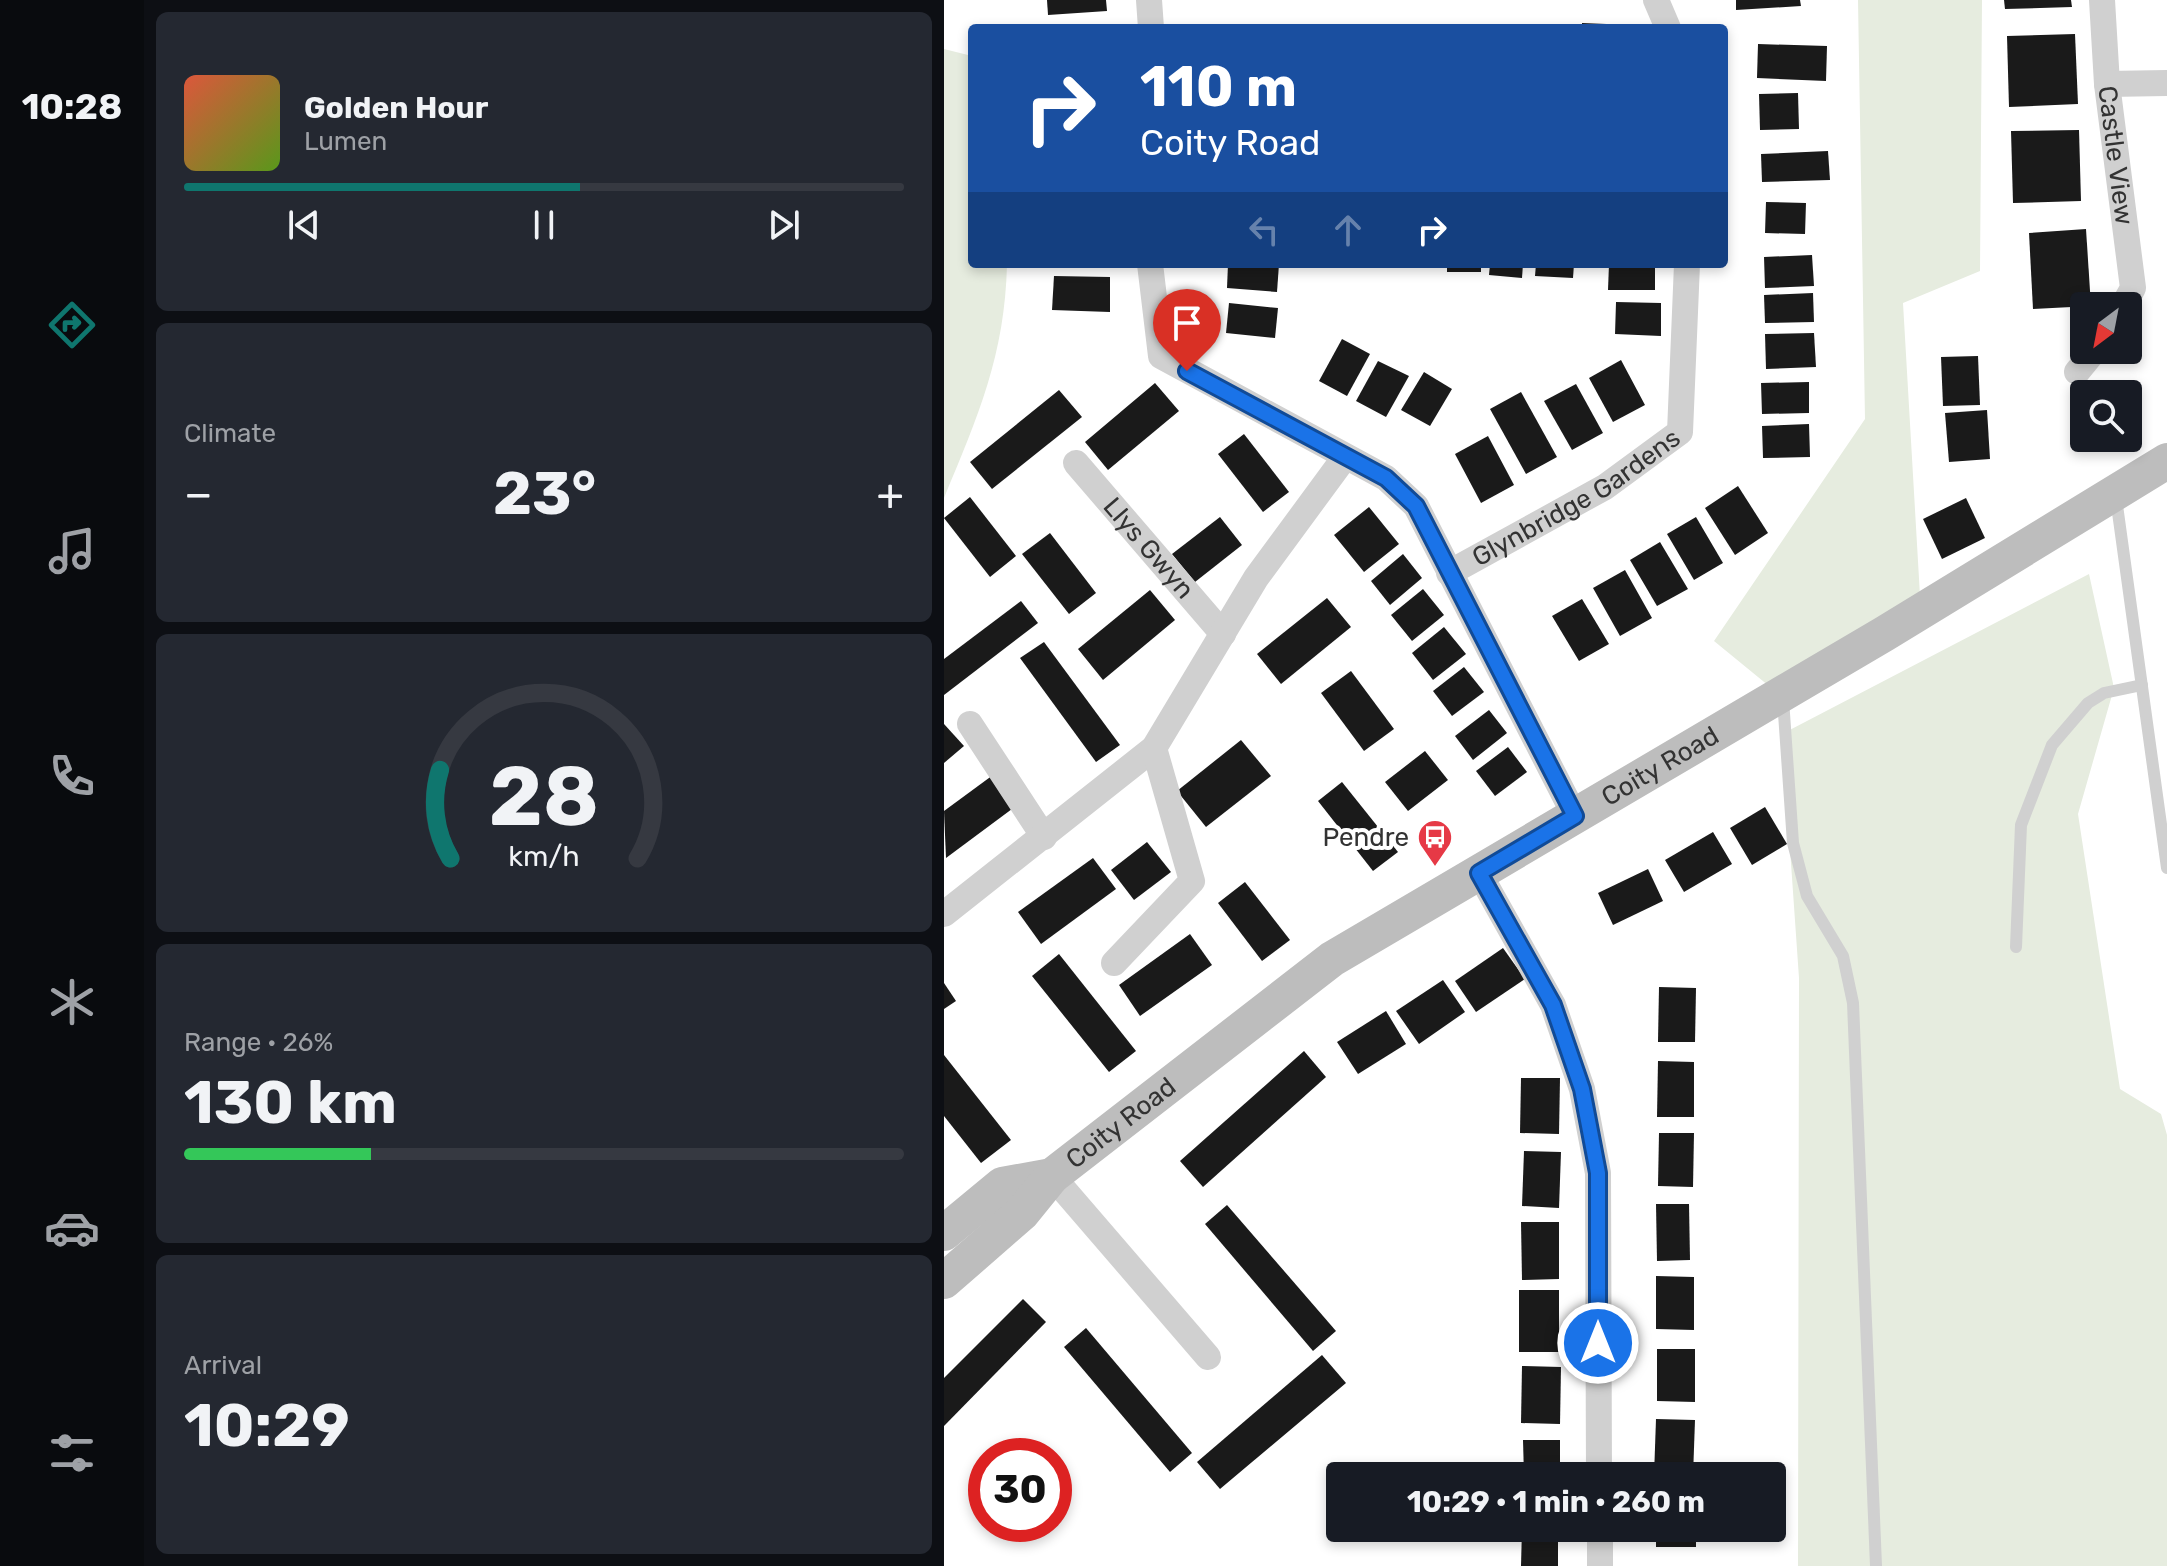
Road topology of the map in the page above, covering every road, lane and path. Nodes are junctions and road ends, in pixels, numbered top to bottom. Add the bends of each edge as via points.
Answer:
1 (1149, 0) edge
2 (1656, 0) edge
3 (2102, 0) edge
4 (1151, 24) edge
5 (1666, 24) edge
6 (2167, 83) edge
7 (2107, 84) junction
8 (1150, 268) edge
9 (1687, 268) edge
10 (2131, 292) edge
11 (2084, 364) edge
12 (2077, 372) dead end
13 (1345, 457) junction
14 (2167, 461) edge
15 (1076, 463) dead end
16 (2115, 492) junction
17 (1449, 573) junction
18 (1223, 634) junction
19 (2142, 685) junction
20 (1783, 694) junction
21 (970, 724) dead end
22 (1154, 748) junction
23 (1575, 816) junction
24 (1044, 837) junction
25 (2167, 868) edge
26 (1479, 873) junction
27 (944, 914) edge
28 (2016, 947) dead end
29 (1114, 963) dead end
30 (1052, 1176) junction
31 (944, 1233) edge
32 (944, 1281) edge
33 (1208, 1357) dead end
34 (1599, 1462) edge
35 (1600, 1542) edge
36 (1600, 1566) edge
37 (1876, 1566) edge

1 - 4 street
2 - 5 street
3 - 7 street, Castle View
6 - 7 street
7 - 10 street, Castle View
8 - 13 street, Glynbridge Gardens via 1161,356
9 - 17 street, Glynbridge Gardens via 1680,432 1605,487
11 - 12 street
13 - 17 street, Glynbridge Gardens via 1386,478 1416,506
13 - 18 street via 1256,578
14 - 16 main road, Coity Road
15 - 18 street, Llys Gwyn
16 - 19 lane
16 - 20 main road, Coity Road
17 - 23 street, Glynbridge Gardens
18 - 22 street
19 - 25 lane
19 - 28 lane via 2104,693 2088,703 2052,745 2021,825
20 - 23 main road, Coity Road
20 - 37 lane via 1793,843 1807,896 1843,956 1853,1003
21 - 24 street
22 - 24 street
22 - 29 street via 1192,881
23 - 26 main road, Coity Road
24 - 27 street
26 - 30 main road, Coity Road via 1332,959
26 - 34 street via 1553,1005 1582,1089 1598,1173
30 - 31 main road, Coity Road via 1002,1185
30 - 32 main road, Coity Road via 1022,1213
30 - 33 street
35 - 36 street

